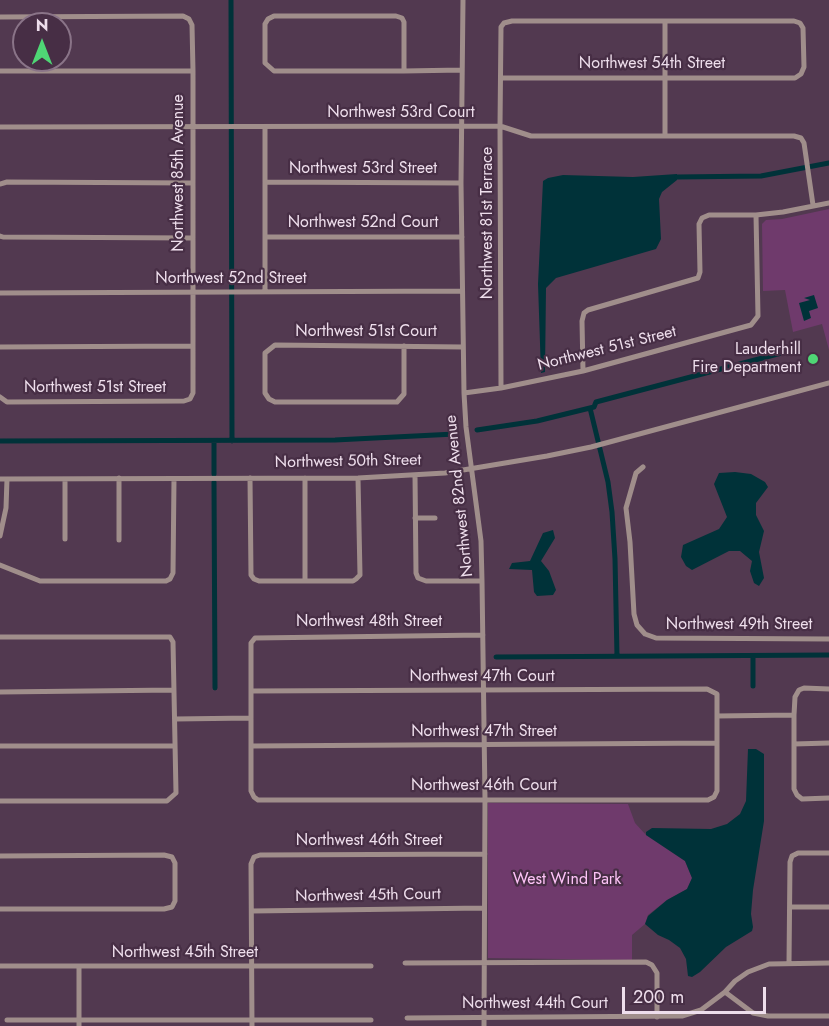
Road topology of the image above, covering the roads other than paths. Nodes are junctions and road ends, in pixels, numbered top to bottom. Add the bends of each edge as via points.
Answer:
1 (463, 0) edge
2 (0, 17) edge
3 (665, 21) junction
4 (193, 70) junction
5 (462, 70) junction
6 (0, 71) edge
7 (404, 71) junction
8 (501, 78) junction
9 (666, 78) junction
10 (462, 126) junction
11 (500, 126) junction
12 (0, 127) edge
13 (192, 127) junction
14 (265, 127) junction
15 (665, 135) junction
16 (265, 182) junction
17 (193, 183) junction
18 (461, 183) junction
19 (0, 184) edge
20 (829, 203) edge
21 (813, 206) junction
22 (756, 215) junction
23 (0, 236) edge
24 (265, 237) junction
25 (462, 237) junction
26 (193, 238) junction
27 (462, 291) junction
28 (193, 292) junction
29 (264, 292) junction
30 (0, 293) edge
31 (193, 346) junction
32 (404, 346) junction
33 (463, 346) junction
34 (0, 347) edge
35 (583, 371) junction
36 (829, 383) edge
37 (501, 388) junction
38 (464, 393) junction
39 (0, 398) edge
40 (190, 399) joint
41 (643, 467) dead end
42 (471, 469) junction
43 (415, 475) junction
44 (119, 478) junction
45 (250, 478) junction
46 (305, 478) junction
47 (358, 478) junction
48 (0, 479) edge
49 (7, 479) junction
50 (65, 479) junction
51 (174, 479) junction
52 (415, 518) junction
53 (435, 518) dead end
54 (0, 536) edge
55 (64, 538) dead end
56 (119, 540) dead end
57 (0, 565) edge
58 (305, 580) junction
59 (483, 581) junction
60 (483, 635) junction
61 (0, 637) edge
62 (829, 639) edge
63 (829, 688) edge
64 (174, 690) junction
65 (251, 691) junction
66 (484, 691) junction
67 (0, 692) edge
68 (794, 715) junction
69 (717, 716) junction
70 (251, 718) junction
71 (175, 719) junction
72 (717, 743) junction
73 (829, 743) edge
74 (794, 744) junction
75 (0, 746) edge
76 (175, 746) junction
77 (252, 746) junction
78 (485, 746) junction
79 (829, 798) edge
80 (485, 799) junction
81 (0, 801) edge
82 (829, 853) edge
83 (485, 854) junction
84 (0, 856) edge
85 (790, 907) junction
86 (829, 907) edge
87 (484, 908) junction
88 (0, 909) edge
89 (252, 911) junction
90 (405, 963) dead end
91 (484, 963) junction
92 (789, 963) junction
93 (829, 963) edge
94 (0, 966) edge
95 (79, 966) junction
96 (252, 966) junction
97 (371, 966) dead end
98 (725, 992) junction
99 (829, 1016) edge
100 (657, 1017) junction
101 (407, 1018) dead end
102 (484, 1018) junction
103 (7, 1020) dead end
104 (371, 1020) dead end
105 (79, 1023) edge
106 (252, 1023) edge
107 (484, 1026) edge

1 - 5 street, Northwest 82nd Avenue
2 - 4 street, Northwest 85th Avenue via 183,16 192,25
3 - 8 street, Northwest 81st Terrace via 504,23
3 - 9 street
3 - 9 street, Northwest 54th Street via 800,23 804,68 795,78
4 - 6 street
4 - 13 street, Northwest 85th Avenue
5 - 7 street
5 - 10 street, Northwest 82nd Avenue
7 - 7 street via 402,18 285,16 268,19 265,24 265,63 274,71
8 - 9 street, Northwest 54th Street
8 - 11 street, Northwest 81st Terrace
9 - 15 street
10 - 11 street, Northwest 53rd Court
10 - 14 street, Northwest 53rd Court
10 - 18 street, Northwest 82nd Avenue
11 - 15 street, Northwest 53rd Court via 531,136
11 - 37 street, Northwest 81st Terrace
12 - 13 street, Northwest 53rd Court
13 - 14 street, Northwest 53rd Court
13 - 17 street, Northwest 85th Avenue
14 - 16 street
15 - 21 street, Northwest 53rd Court via 801,138
16 - 18 street, Northwest 53rd Street
16 - 24 street
17 - 19 street
17 - 26 street, Northwest 85th Avenue
18 - 25 street, Northwest 82nd Avenue
20 - 21 street
21 - 22 street
22 - 35 street, Northwest 51st Street via 758,316 751,325
22 - 35 street via 702,218 700,272 693,281 584,313
23 - 26 street
24 - 25 street, Northwest 52nd Court
24 - 29 street
25 - 27 street, Northwest 82nd Avenue
26 - 28 street, Northwest 85th Avenue
27 - 29 street, Northwest 52nd Street
27 - 33 street, Northwest 82nd Avenue
28 - 29 street, Northwest 52nd Street
28 - 30 street, Northwest 52nd Street
28 - 31 street, Northwest 85th Avenue
31 - 34 street
31 - 40 street, Northwest 85th Avenue
32 - 32 street, Northwest 51st Court via 275,345 265,353 265,393 275,402 397,402 404,394
32 - 33 street, Northwest 51st Court
33 - 38 street, Northwest 82nd Avenue
35 - 37 street, Northwest 51st Street
36 - 42 street, Northwest 50th Street via 605,444
37 - 38 street, Northwest 51st Street
38 - 42 street, Northwest 82nd Avenue
39 - 40 street, Northwest 51st Street via 7,402
41 - 62 street, Northwest 49th Street via 636,473 626,508 634,614 645,634 656,638
42 - 43 street, Northwest 50th Street
42 - 59 street, Northwest 82nd Avenue
43 - 47 street, Northwest 50th Street
43 - 52 street
44 - 50 street, Northwest 50th Street
44 - 51 street, Northwest 50th Street
44 - 56 street
45 - 46 street, Northwest 50th Street
45 - 51 street, Northwest 50th Street
45 - 58 street via 251,575 259,581
46 - 47 street, Northwest 50th Street
46 - 58 street
47 - 58 street via 360,575 353,581
48 - 49 street, Northwest 50th Street
49 - 50 street, Northwest 50th Street
49 - 54 street
50 - 55 street
51 - 57 street via 171,579 40,581
52 - 53 street
52 - 59 street via 418,578
59 - 60 street, Northwest 82nd Avenue
60 - 65 street, Northwest 48th Street via 255,638 251,644
60 - 66 street, Northwest 82nd Avenue
61 - 64 street via 170,637
63 - 68 street via 799,690
64 - 67 street
64 - 71 street
65 - 66 street, Northwest 47th Court
65 - 70 street
66 - 69 street, Northwest 47th Court via 707,689 717,694
66 - 78 street, Northwest 82nd Avenue
68 - 69 street
68 - 74 street
69 - 72 street
70 - 71 street
70 - 77 street
71 - 76 street
72 - 78 street, Northwest 47th Street
72 - 80 street, Northwest 46th Court via 717,791 708,800
73 - 74 street
74 - 79 street via 797,795 802,799
75 - 76 street
76 - 81 street via 176,793 167,801
77 - 78 street, Northwest 47th Street
77 - 80 street, Northwest 46th Court via 251,791 258,800
78 - 80 street, Northwest 82nd Avenue
80 - 83 street, Northwest 82nd Avenue
82 - 85 street via 792,856
83 - 87 street, Northwest 82nd Avenue
83 - 89 street, Northwest 46th Street via 260,855 251,864
84 - 88 street via 172,857 176,901 164,909
85 - 86 street
85 - 92 street
87 - 89 street, Northwest 45th Court
87 - 91 street, Northwest 82nd Avenue
89 - 96 street
90 - 91 street
91 - 100 street via 646,962 657,973
91 - 102 street, Northwest 82nd Avenue
92 - 93 street
92 - 98 street via 769,964 748,972
94 - 95 street, Northwest 45th Street
95 - 96 street, Northwest 45th Street
95 - 105 street
96 - 97 street, Northwest 45th Street
96 - 106 street
98 - 99 street via 753,1013
98 - 100 street, Northwest 44th Court via 701,1010
100 - 102 street, Northwest 44th Court
101 - 102 street, Northwest 44th Court
102 - 107 street, Northwest 82nd Avenue
103 - 105 street
104 - 106 street
105 - 106 street

